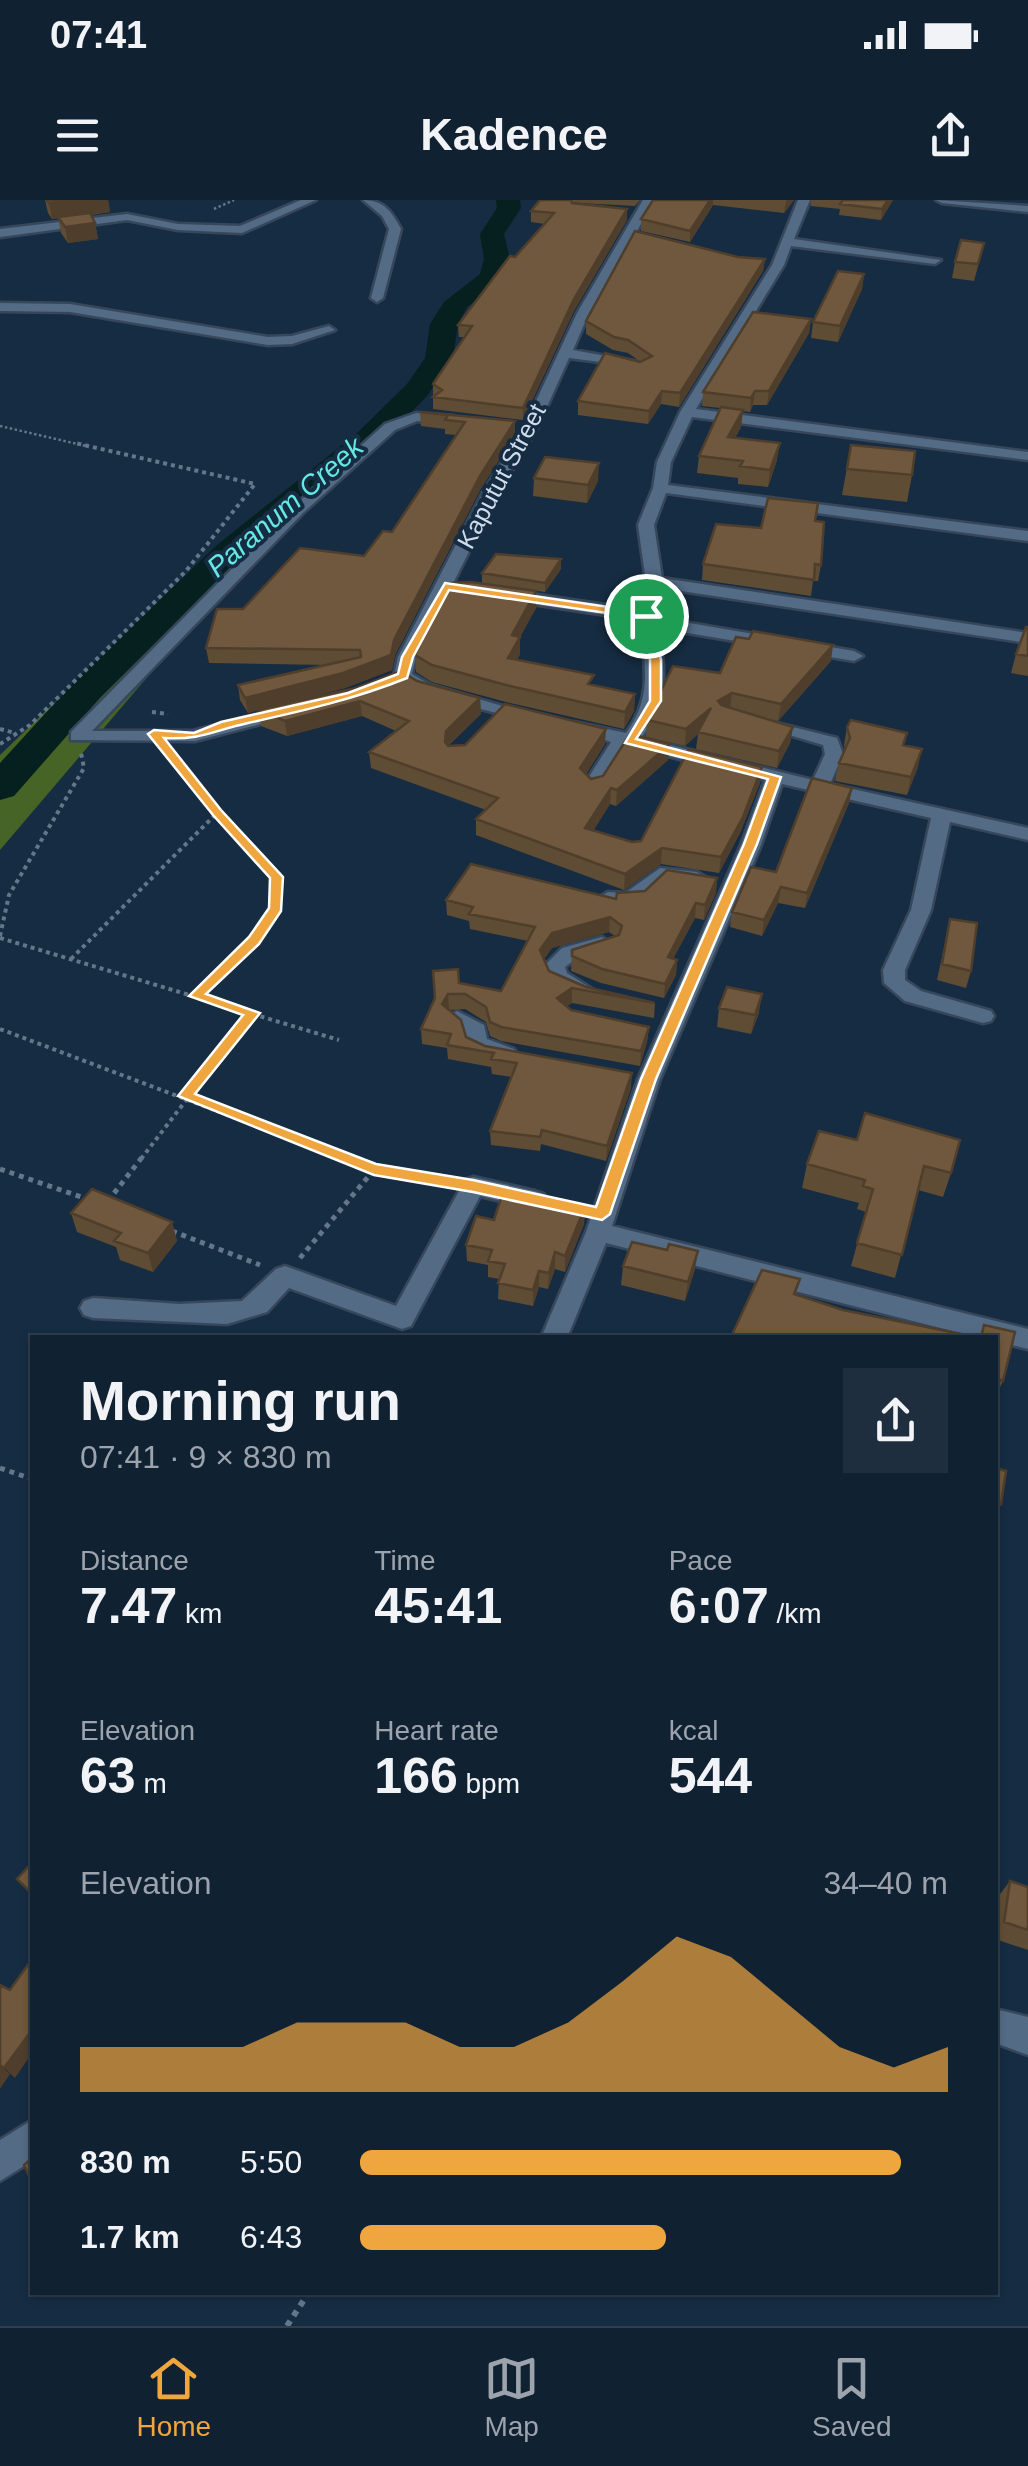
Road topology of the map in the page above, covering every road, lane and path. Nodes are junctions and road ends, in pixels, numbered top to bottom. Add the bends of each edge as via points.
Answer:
1 (310, 200) edge
2 (368, 200) edge
3 (804, 200) edge
4 (942, 200) edge
5 (1028, 208) edge
6 (637, 209) edge
7 (0, 233) edge
8 (787, 242) junction
9 (935, 260) dead end
10 (758, 263) edge
11 (778, 264) junction
12 (376, 298) dead end
13 (0, 307) edge
14 (330, 330) dead end
15 (563, 353) junction
16 (642, 368) edge
17 (687, 412) junction
18 (464, 422) edge
19 (0, 426) edge
20 (1028, 456) edge
21 (660, 488) junction
22 (1028, 536) edge
23 (654, 582) junction
24 (464, 589) junction
25 (647, 618) junction
26 (1028, 638) edge
27 (854, 656) dead end
28 (306, 707) edge
29 (747, 722) edge
30 (0, 729) edge
31 (18, 733) junction
32 (154, 734) junction
33 (77, 736) junction
34 (626, 739) junction
35 (0, 744) edge
36 (775, 777) junction
37 (820, 785) junction
38 (592, 786) edge
39 (217, 813) junction
40 (942, 814) junction
41 (1028, 834) edge
42 (731, 885) junction
43 (579, 893) edge
44 (0, 937) edge
45 (608, 943) edge
46 (70, 959) junction
47 (196, 996) junction
48 (610, 997) edge
49 (253, 1013) junction
50 (984, 1016) dead end
51 (456, 1018) edge
52 (0, 1029) edge
53 (339, 1040) dead end
54 (534, 1060) edge
55 (186, 1096) junction
56 (0, 1169) edge
57 (374, 1170) junction
58 (473, 1186) junction
59 (91, 1201) edge
60 (552, 1204) edge
61 (104, 1206) edge
62 (595, 1219) junction
63 (159, 1226) edge
64 (285, 1276) junction
65 (93, 1308) dead end
66 (555, 1335) edge
67 (1028, 1339) edge
68 (0, 1468) edge
69 (30, 1478) edge
70 (998, 2026) edge
71 (1028, 2036) edge
72 (30, 2140) edge
73 (0, 2163) edge
74 (308, 2295) edge
75 (286, 2326) edge

1 - 7 street via 242,230 127,217
2 - 12 street via 396,229
3 - 8 street
4 - 5 street
6 - 15 street, Kaputut Street via 634,237
8 - 9 street
8 - 11 street
10 - 11 street
11 - 17 street
13 - 14 street via 70,308 268,341
15 - 16 street
15 - 24 street, Kaputut Street via 492,492
17 - 20 street
17 - 21 street
18 - 33 street via 416,418 390,427 299,509
19 - 31 path via 255,484 186,571
21 - 22 street
21 - 23 street via 646,524
23 - 25 street
23 - 26 street
24 - 25 street
24 - 34 street, Kaputut Street via 394,679 495,716
25 - 27 street
25 - 34 street via 656,701
28 - 32 street via 195,736
29 - 37 street via 831,742 834,754
30 - 31 path
31 - 35 path
32 - 33 street
32 - 39 path
33 - 44 path via 84,768 9,895
34 - 36 street, Kaputut Street
34 - 38 street
36 - 37 street, Kaputut Street
36 - 42 street
37 - 40 street, Kaputut Street
39 - 46 path
39 - 47 path via 276,877 276,908 254,940
40 - 41 street, Kaputut Street
40 - 50 street via 922,910 894,970 895,983 913,996
42 - 43 street via 660,874 630,900
42 - 62 street via 639,1077
44 - 46 path
45 - 48 street via 576,949 554,966 570,985
46 - 47 path
47 - 49 path
49 - 53 path
49 - 55 path
51 - 54 street via 476,1030 476,1042
52 - 55 path
55 - 57 path
55 - 61 path
56 - 59 path
57 - 58 path
57 - 64 path
58 - 60 street
58 - 64 street via 402,1319
62 - 66 street
62 - 67 street
63 - 64 path
64 - 65 street via 256,1308 234,1312
68 - 69 path
70 - 71 street
72 - 73 street
74 - 75 path

